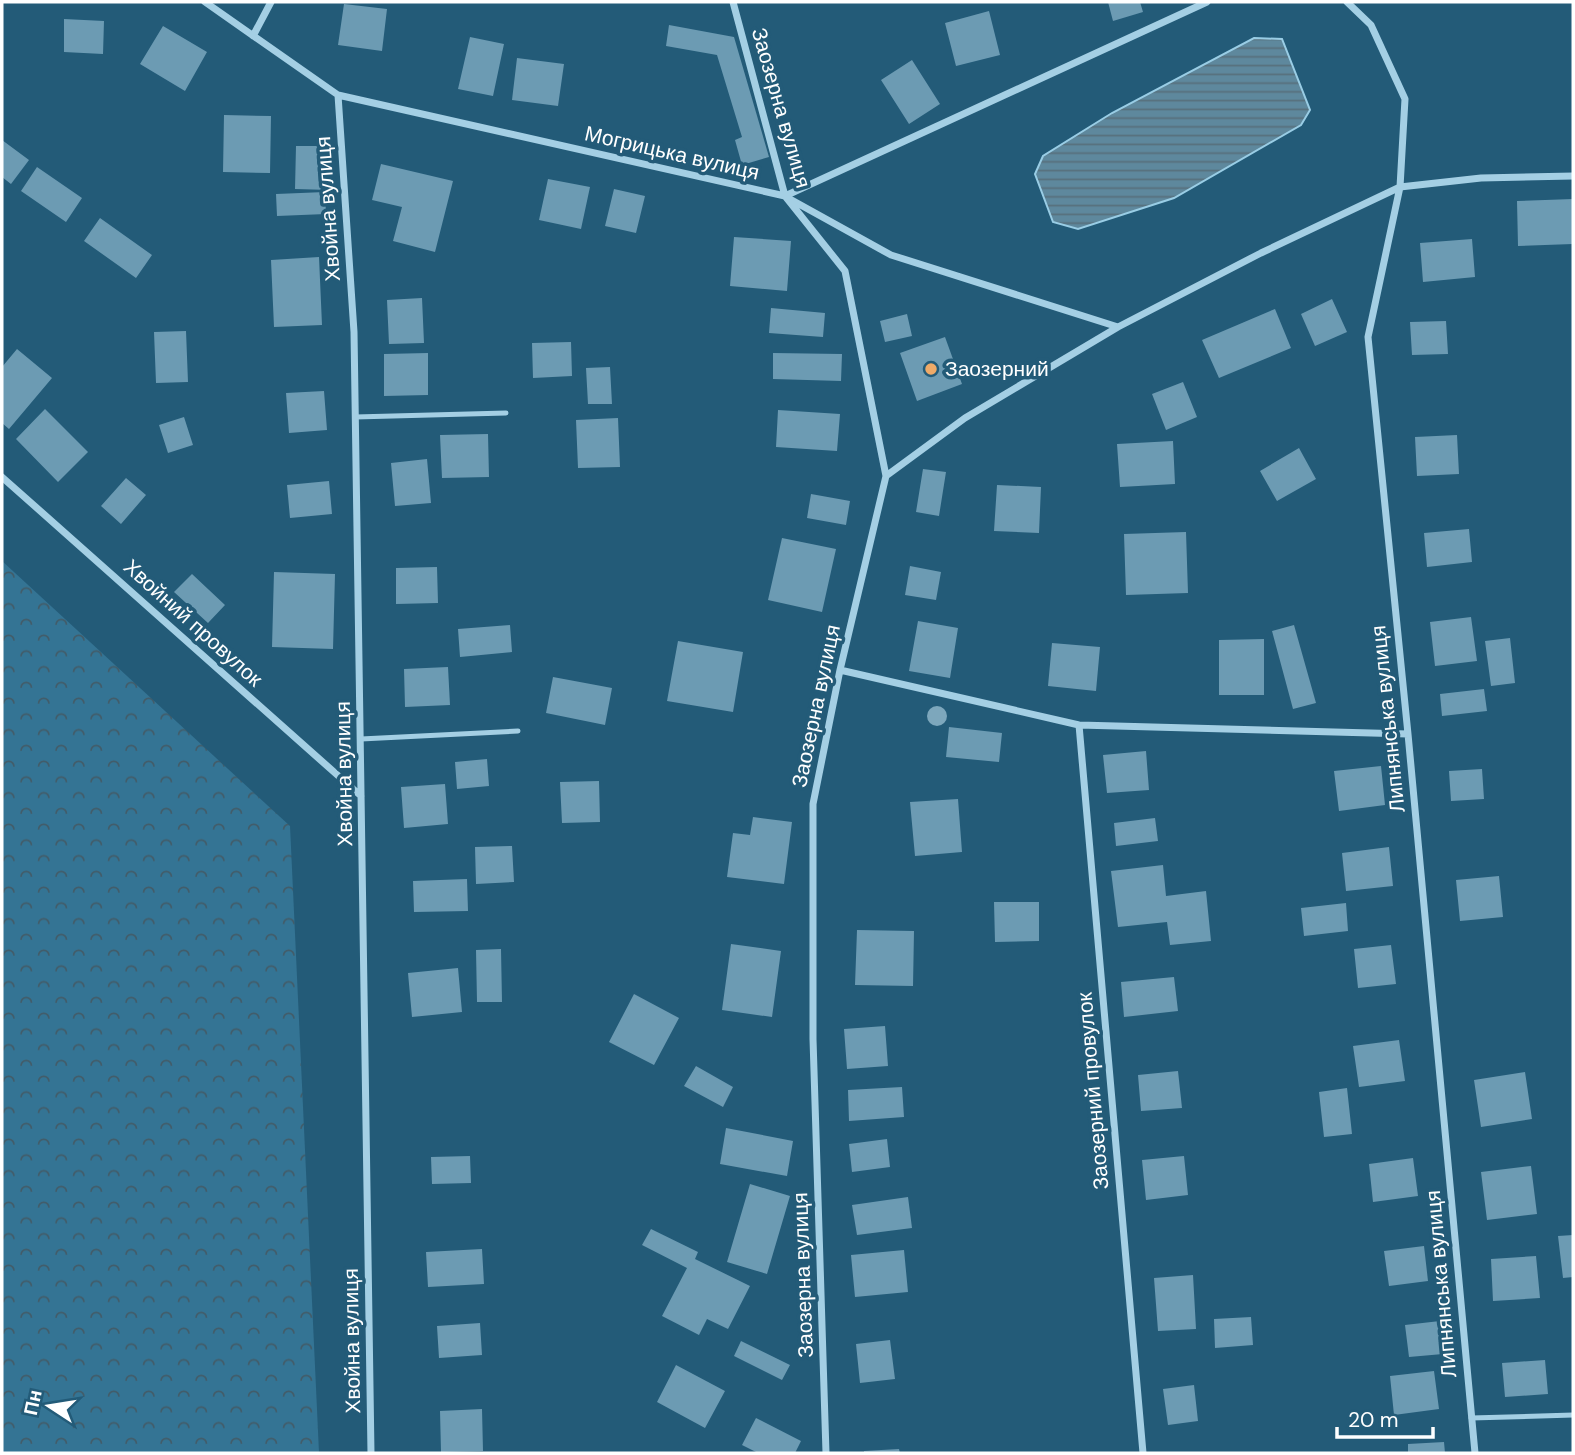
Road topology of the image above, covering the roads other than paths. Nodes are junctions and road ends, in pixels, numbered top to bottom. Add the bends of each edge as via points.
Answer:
1 (205, 2) edge
2 (271, 2) edge
3 (733, 2) edge
4 (1207, 2) edge
5 (1347, 2) edge
6 (253, 36) junction
7 (338, 95) junction
8 (1573, 176) edge
9 (1400, 187) junction
10 (785, 196) junction
11 (1118, 327) junction
12 (506, 413) dead end
13 (355, 417) junction
14 (2, 477) edge
15 (886, 477) junction
16 (840, 670) junction
17 (1079, 725) junction
18 (518, 731) dead end
19 (1408, 734) junction
20 (361, 739) junction
21 (361, 796) junction
22 (1573, 1415) edge
23 (1471, 1418) junction
24 (371, 1453) edge
25 (826, 1453) edge
26 (1143, 1453) edge
27 (1475, 1453) edge

1 - 6 street, Могрицька вулиця
2 - 6 street
3 - 10 street, Заозерна вулиця
4 - 10 street, Могрицька вулиця
5 - 9 street, Липнянська вулиця via 1371,25 1405,99
6 - 7 street, Могрицька вулиця
7 - 10 street, Могрицька вулиця
7 - 13 street, Хвойна вулиця via 354,331
8 - 9 street via 1481,178
9 - 11 street
9 - 19 street, Липнянська вулиця via 1368,337
10 - 11 street via 891,255
10 - 15 street, Заозерна вулиця via 845,271
11 - 15 street via 965,418
12 - 13 lane
13 - 20 street, Хвойна вулиця
14 - 21 street, Хвойний провулок
15 - 16 street, Заозерна вулиця
16 - 17 street
16 - 25 street, Заозерна вулиця via 813,804 813,1039
17 - 19 street
17 - 26 street, Заозерний провулок
18 - 20 lane
19 - 23 street, Липнянська вулиця
20 - 21 street, Хвойна вулиця
21 - 24 street, Хвойна вулиця
22 - 23 lane
23 - 27 street, Липнянська вулиця

